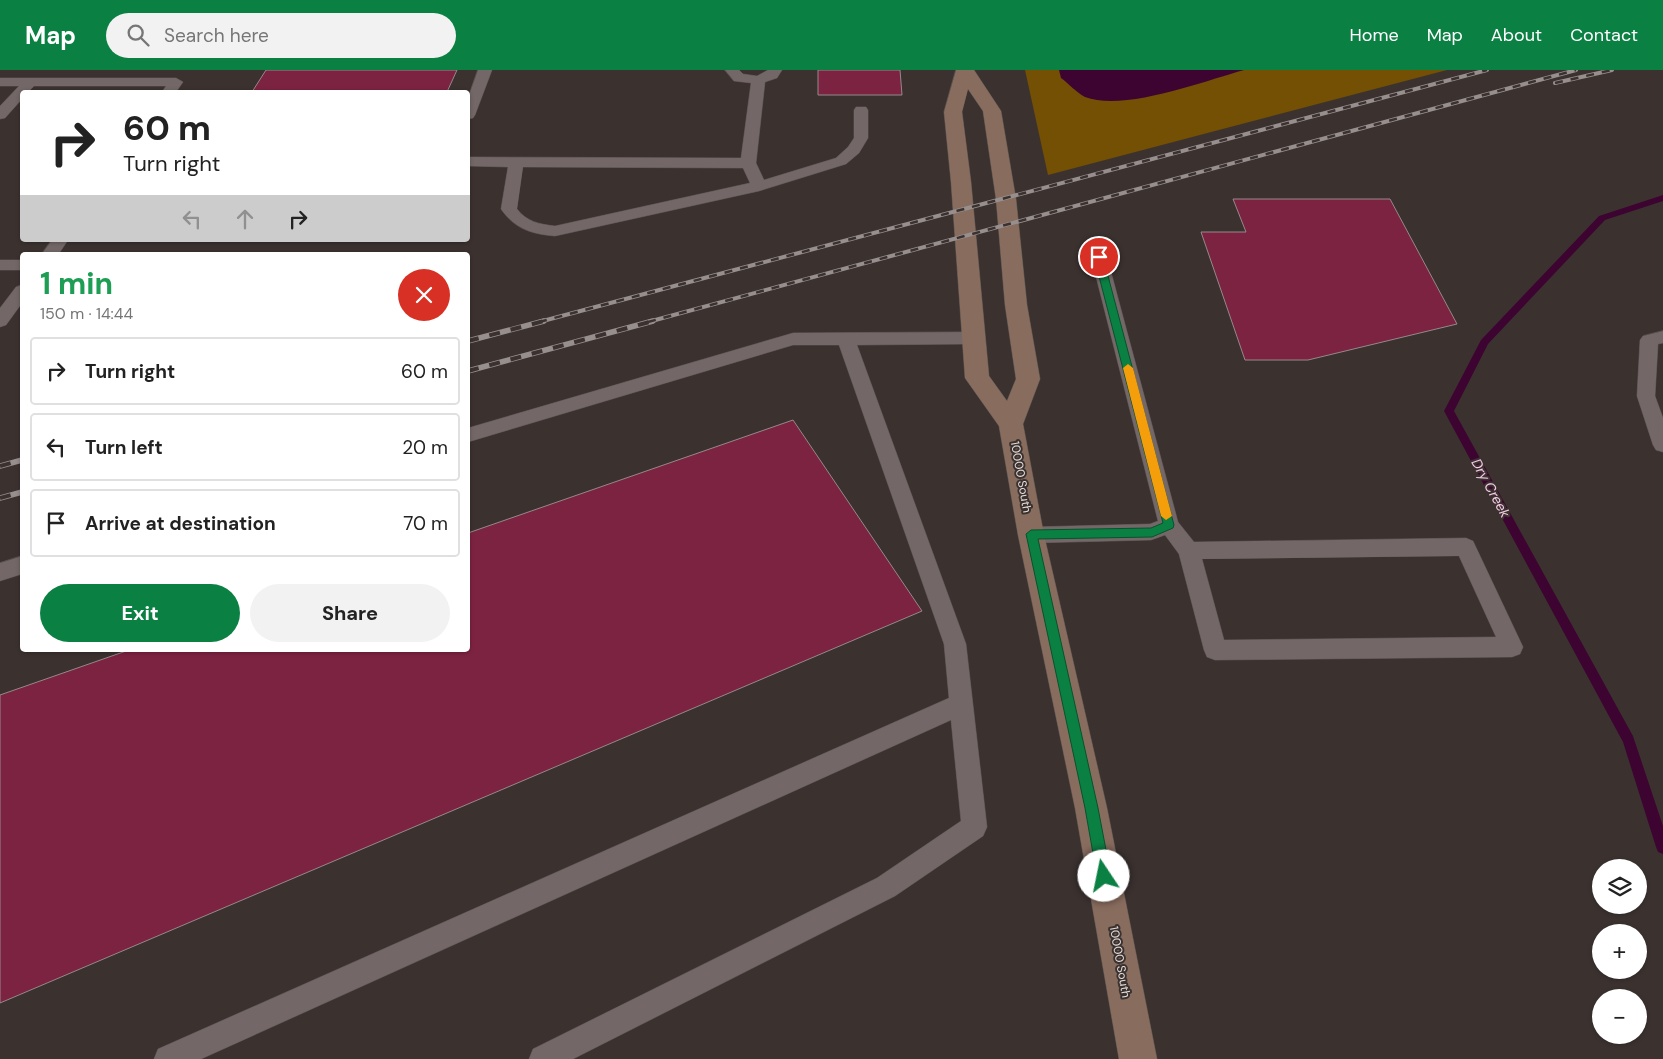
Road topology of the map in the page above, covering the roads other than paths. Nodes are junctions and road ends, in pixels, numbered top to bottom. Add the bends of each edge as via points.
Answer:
1 (485, 70) edge
2 (732, 70) edge
3 (775, 70) edge
4 (965, 70) edge
5 (758, 80) junction
6 (0, 82) edge
7 (30, 82) junction
8 (22, 90) edge
9 (170, 90) edge
10 (20, 93) edge
11 (470, 110) edge
12 (861, 110) dead end
13 (0, 114) edge
14 (470, 162) edge
15 (516, 162) junction
16 (748, 163) junction
17 (759, 186) junction
18 (1099, 257) dead end
19 (0, 265) edge
20 (20, 265) edge
21 (20, 294) edge
22 (0, 321) edge
23 (1663, 337) edge
24 (972, 338) junction
25 (846, 339) junction
26 (1011, 424) junction
27 (470, 434) edge
28 (1663, 445) edge
29 (1169, 525) junction
30 (1031, 534) junction
31 (1189, 551) junction
32 (20, 566) edge
33 (0, 572) edge
34 (961, 704) junction
35 (168, 1059) edge
36 (543, 1059) edge
37 (1138, 1059) edge

1 - 11 lane
2 - 5 lane via 739,78
3 - 5 lane via 772,75
4 - 24 main road, 10000 South via 953,112
4 - 26 main road, 10000 South via 992,111 1006,198 1016,305 1028,378
5 - 16 lane
6 - 7 lane
7 - 8 lane
7 - 9 lane via 176,82
10 - 13 lane
12 - 17 lane via 861,138 854,150 841,161
14 - 15 lane
15 - 16 lane
15 - 17 lane via 508,209 526,226 556,231
16 - 17 lane
18 - 29 lane
19 - 20 lane
21 - 22 lane
23 - 28 lane via 1650,340 1646,396
24 - 25 lane
24 - 26 main road, 10000 South via 977,378
25 - 27 lane via 792,339
25 - 34 lane via 955,644
26 - 30 main road, 10000 South
29 - 30 lane via 1152,532
29 - 31 lane
30 - 37 main road, 10000 South via 1092,808
31 - 31 lane via 1215,650 1512,647 1466,547
32 - 33 lane
34 - 35 lane
34 - 36 lane via 974,827 886,887

